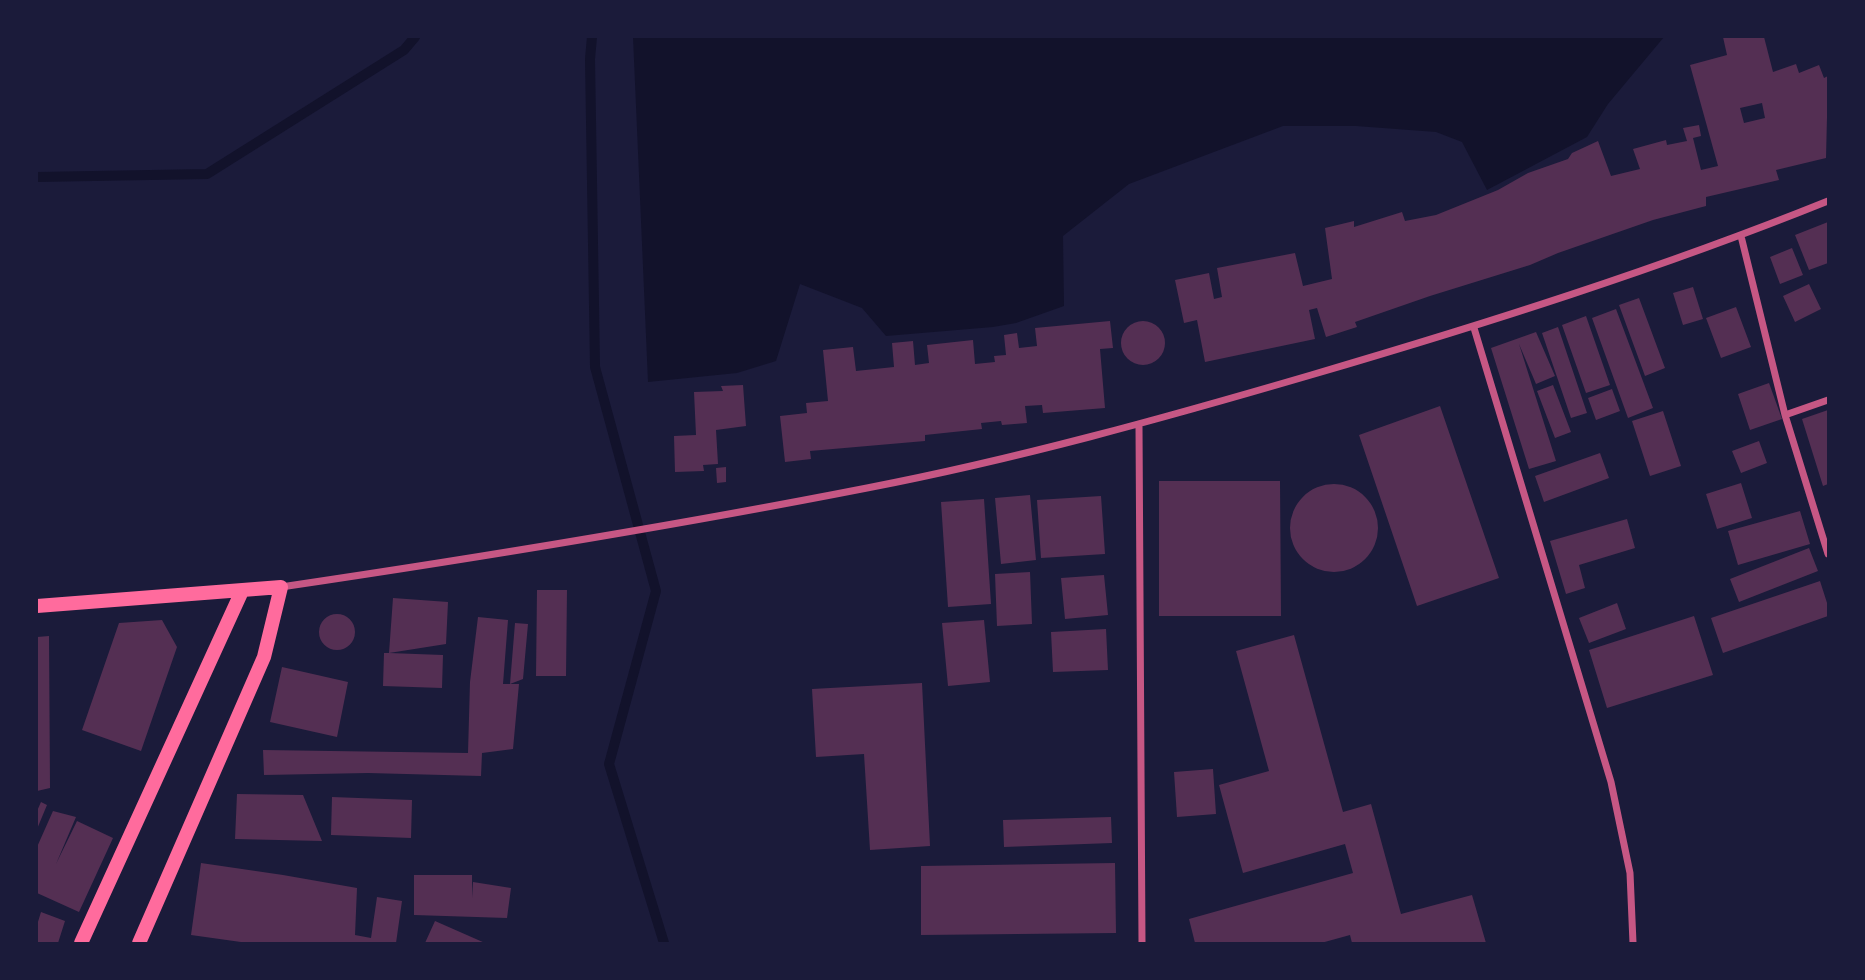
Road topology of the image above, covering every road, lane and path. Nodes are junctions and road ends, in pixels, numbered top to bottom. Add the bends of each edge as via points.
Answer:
1 (1828, 201) edge
2 (1741, 236) junction
3 (1474, 328) junction
4 (1828, 400) edge
5 (1785, 415) junction
6 (1139, 426) junction
7 (1828, 554) edge
8 (281, 587) junction
9 (242, 591) junction
10 (37, 606) edge
11 (81, 943) edge
12 (139, 943) edge
13 (1142, 943) edge
14 (1633, 943) edge

1 - 2 street
2 - 3 street
2 - 5 street
3 - 6 street
3 - 14 street via 1612,782 1630,873
4 - 5 street
5 - 7 street
6 - 8 street via 871,488 531,550
6 - 13 street
8 - 9 main road
8 - 12 main road via 264,657
9 - 10 main road
9 - 11 main road

